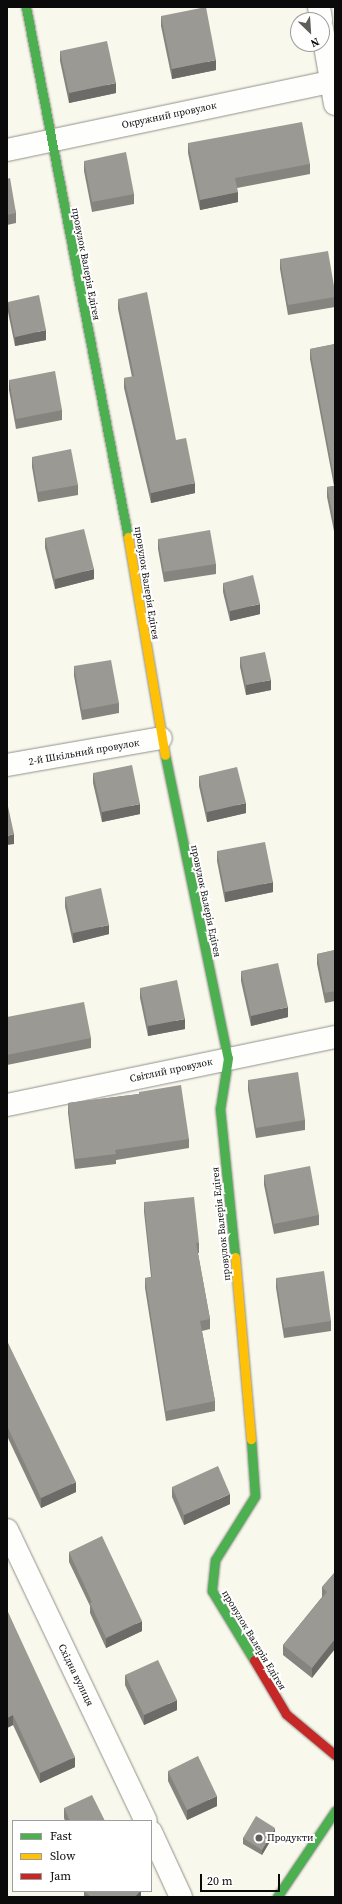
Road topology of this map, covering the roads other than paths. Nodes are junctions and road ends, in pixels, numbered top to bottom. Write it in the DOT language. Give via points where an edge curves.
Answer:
graph roads {
  1 [pos="26,7"];
  2 [pos="326,52"];
  3 [pos="331,82"];
  4 [pos="335,104"];
  5 [pos="50,140"];
  6 [pos="7,150"];
  7 [pos="161,738"];
  8 [pos="7,765"];
  9 [pos="335,1037"];
  10 [pos="228,1058"];
  11 [pos="7,1106"];
  12 [pos="7,1530"];
  13 [pos="335,1755"];
  14 [pos="335,1811"];
  15 [pos="146,1820"];
  16 [pos="152,1834"];
  17 [pos="181,1897"];
  18 [pos="277,1897"];
  1 -- 5 [label="street, провулок Валерія Едігея"];
  2 -- 3 [label="street"];
  3 -- 4 [label="street"];
  3 -- 5 [label="street, Окружний провулок"];
  5 -- 6 [label="street, Окружний провулок"];
  5 -- 7 [label="street, провулок Валерія Едігея" via="128,534"];
  7 -- 8 [label="street, 2-й Шкільний провулок"];
  7 -- 10 [label="street, провулок Валерія Едігея"];
  9 -- 10 [label="street, Світлий провулок"];
  10 -- 11 [label="street, Світлий провулок"];
  10 -- 13 [label="street, провулок Валерія Едігея" via="220,1109 241,1311 255,1496 215,1560 212,1592 286,1714"];
  12 -- 15 [label="street, Східна вулиця"];
  14 -- 18 [label="street"];
  16 -- 17 [label="street"];
}
